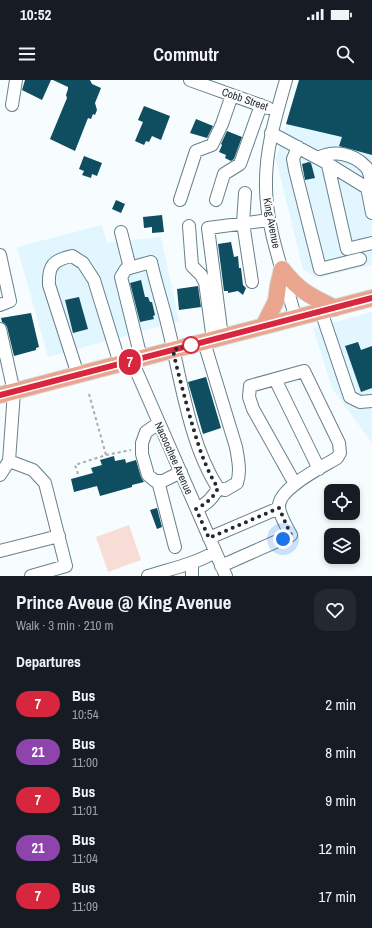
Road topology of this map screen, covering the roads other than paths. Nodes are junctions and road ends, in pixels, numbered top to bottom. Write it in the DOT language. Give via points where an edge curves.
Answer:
graph roads {
  1 [pos="16,80"];
  2 [pos="190,80"];
  3 [pos="286,80"];
  4 [pos="232,95"];
  5 [pos="12,105"];
  6 [pos="261,105"];
  7 [pos="277,111"];
  8 [pos="271,133"];
  9 [pos="298,147"];
  10 [pos="318,158"];
  11 [pos="328,165"];
  12 [pos="370,187"];
  13 [pos="245,193"];
  14 [pos="180,200"];
  15 [pos="216,200"];
  16 [pos="372,214"];
  17 [pos="269,220"];
  18 [pos="243,223"];
  19 [pos="189,226"];
  20 [pos="121,232"];
  21 [pos="372,244"];
  22 [pos="0,255"];
  23 [pos="360,259"];
  24 [pos="130,268"];
  25 [pos="282,269"];
  26 [pos="252,282"];
  27 [pos="372,298"];
  28 [pos="0,305"];
  29 [pos="328,309"];
  30 [pos="295,318"];
  31 [pos="264,325"];
  32 [pos="0,329"];
  33 [pos="213,339"];
  34 [pos="173,350"];
  35 [pos="131,361"];
  36 [pos="78,375"];
  37 [pos="275,379"];
  38 [pos="7,394"];
  39 [pos="372,401"];
  40 [pos="159,422"];
  41 [pos="9,461"];
  42 [pos="319,469"];
  43 [pos="181,472"];
  44 [pos="0,475"];
  45 [pos="158,481"];
  46 [pos="295,484"];
  47 [pos="218,488"];
  48 [pos="279,508"];
  49 [pos="196,509"];
  50 [pos="59,536"];
  51 [pos="209,538"];
  52 [pos="175,547"];
  53 [pos="0,551"];
  54 [pos="215,552"];
  55 [pos="192,563"];
  56 [pos="224,571"];
  57 [pos="36,575"];
  58 [pos="148,576"];
  59 [pos="192,576"];
  1 -- 5 [label="street"];
  2 -- 4 [label="street, Cobb Street"];
  3 -- 7 [label="street, King Avenue"];
  4 -- 6 [label="street, Cobb Street"];
  4 -- 14 [label="street" via="212,145 196,151"];
  6 -- 7 [label="street, Cobb Street"];
  6 -- 15 [label="street" via="240,164 224,174"];
  7 -- 8 [label="street, King Avenue"];
  8 -- 9 [label="street"];
  8 -- 17 [label="street, King Avenue" via="266,188"];
  9 -- 10 [label="street"];
  9 -- 23 [label="street" via="294,158 295,170 320,269"];
  10 -- 11 [label="street"];
  10 -- 12 [label="street" via="326,154 339,153 355,158 367,168"];
  11 -- 12 [label="street"];
  11 -- 21 [label="street" via="348,249"];
  12 -- 16 [label="street"];
  13 -- 18 [label="street"];
  17 -- 18 [label="street"];
  17 -- 25 [label="street, King Avenue"];
  18 -- 26 [label="street"];
  18 -- 33 [label="street" via="208,228"];
  19 -- 33 [label="street" via="192,266 204,282"];
  20 -- 24 [label="street"];
  22 -- 28 [label="street" via="10,301"];
  24 -- 34 [label="street" via="151,262"];
  24 -- 35 [label="street" via="126,269 121,277"];
  25 -- 29 [label="main road" via="301,290"];
  25 -- 30 [label="street, King Avenue"];
  25 -- 31 [label="main road" via="276,301"];
  27 -- 29 [label="main road"];
  29 -- 30 [label="main road"];
  29 -- 39 [label="street" via="350,397 360,402"];
  30 -- 31 [label="main road"];
  31 -- 33 [label="main road"];
  32 -- 38 [label="street"];
  33 -- 34 [label="main road"];
  33 -- 47 [label="street" via="239,461 237,483 225,490"];
  34 -- 35 [label="main road"];
  34 -- 47 [label="street" via="198,444 210,476"];
  35 -- 36 [label="main road"];
  35 -- 36 [label="street" via="84,263 72,256 62,258 54,262 49,273 49,285"];
  35 -- 40 [label="street, Nacoochee Avenue"];
  36 -- 38 [label="main road"];
  37 -- 42 [label="street"];
  37 -- 42 [label="street" via="304,371 339,443 340,453 337,458"];
  37 -- 46 [label="street" via="250,386 249,397 253,409"];
  38 -- 41 [label="street"];
  40 -- 43 [label="street, Nacoochee Avenue"];
  40 -- 45 [label="street" via="146,432 142,443 142,454 148,475"];
  41 -- 44 [label="street"];
  41 -- 50 [label="street" via="33,470 45,483"];
  42 -- 46 [label="street"];
  43 -- 45 [label="street"];
  43 -- 49 [label="street, Nacoochee Avenue"];
  45 -- 52 [label="street"];
  46 -- 48 [label="street" via="279,501"];
  47 -- 49 [label="street" via="206,504"];
  48 -- 51 [label="street"];
  48 -- 56 [label="street" via="291,535"];
  49 -- 51 [label="street, Nacoochee Avenue"];
  50 -- 53 [label="street"];
  50 -- 57 [label="street" via="66,566"];
  51 -- 54 [label="street, Nacoochee Avenue"];
  54 -- 55 [label="street"];
  54 -- 56 [label="street, Nacoochee Avenue"];
  55 -- 58 [label="street"];
  55 -- 59 [label="street"];
}
